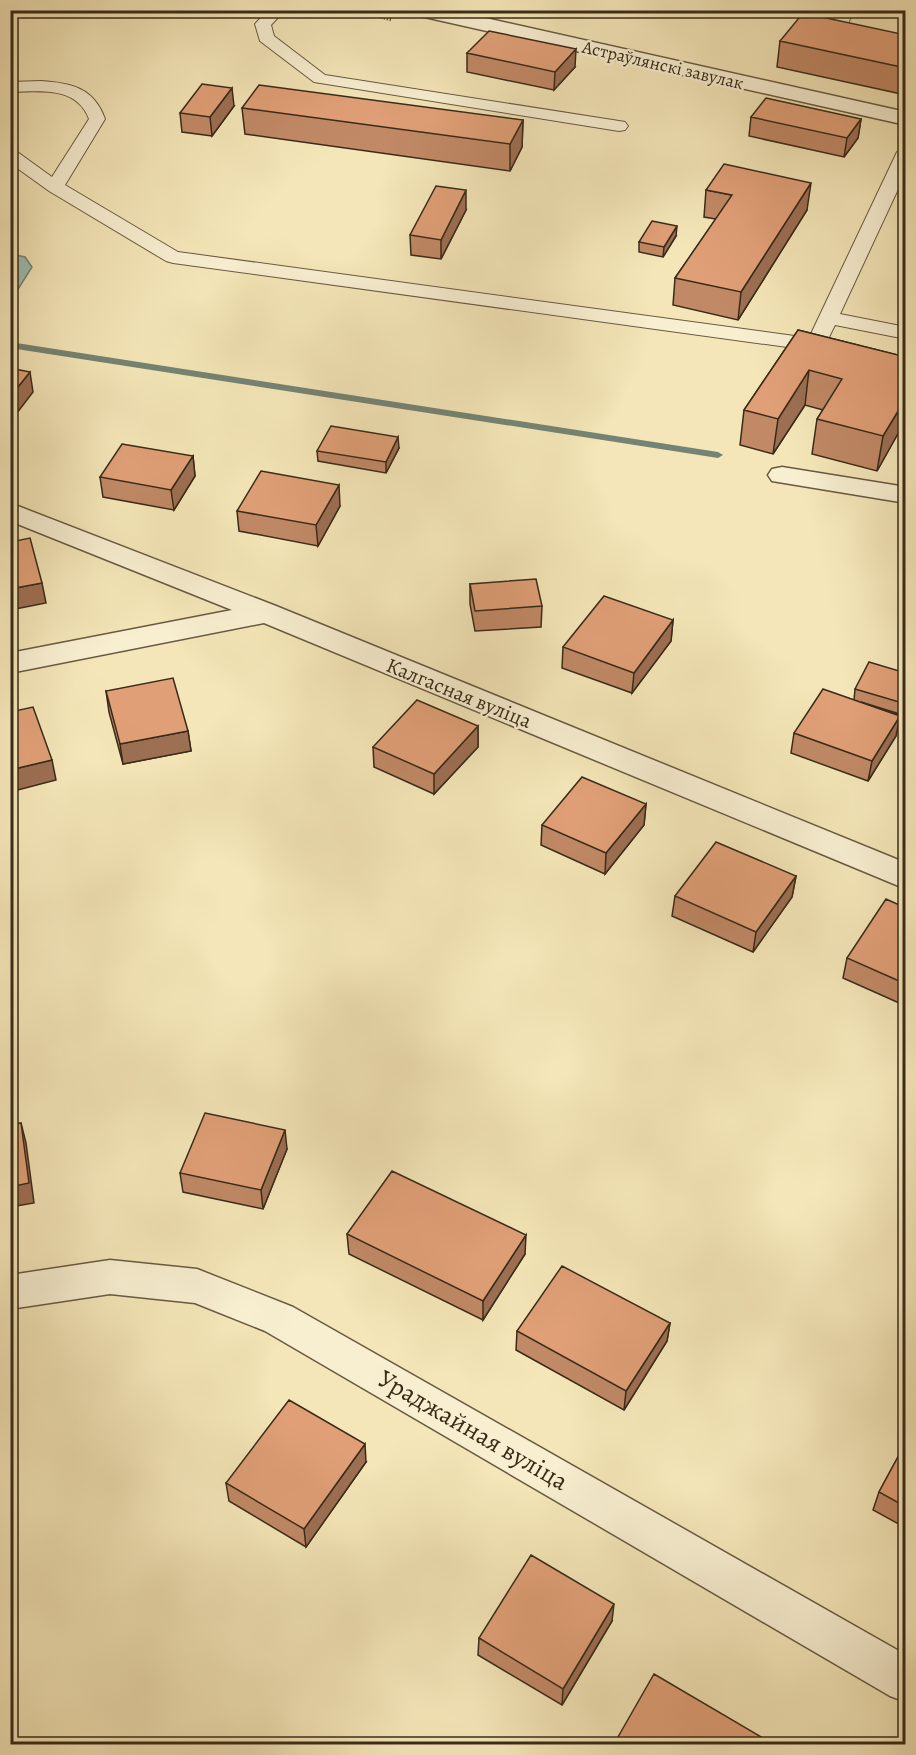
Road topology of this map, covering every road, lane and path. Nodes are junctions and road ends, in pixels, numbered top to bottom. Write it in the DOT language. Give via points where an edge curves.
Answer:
graph roads {
  1 [pos="277,10"];
  2 [pos="420,10"];
  3 [pos="845,10"];
  4 [pos="906,47"];
  5 [pos="10,87"];
  6 [pos="906,119"];
  7 [pos="619,126"];
  8 [pos="906,152"];
  9 [pos="10,155"];
  10 [pos="55,187"];
  11 [pos="884,197"];
  12 [pos="906,202"];
  13 [pos="829,318"];
  14 [pos="906,333"];
  15 [pos="816,345"];
  16 [pos="838,351"];
  17 [pos="782,475"];
  18 [pos="906,495"];
  19 [pos="10,511"];
  20 [pos="266,613"];
  21 [pos="10,663"];
  22 [pos="906,877"];
  23 [pos="10,1292"];
  24 [pos="906,1680"];
  1 -- 7 [label="lane" via="263,24 266,38 320,79"];
  2 -- 6 [label="street, Астраўлянскі завулак"];
  3 -- 4 [label="lane" via="837,33"];
  5 -- 10 [label="lane" via="42,86 76,92 91,103 97,119"];
  8 -- 11 [label="lane"];
  9 -- 10 [label="lane"];
  10 -- 15 [label="lane" via="173,256"];
  11 -- 12 [label="lane"];
  11 -- 13 [label="lane"];
  13 -- 14 [label="lane"];
  13 -- 15 [label="lane"];
  15 -- 16 [label="lane"];
  17 -- 18 [label="street"];
  19 -- 20 [label="street, Калгасная вуліца"];
  20 -- 21 [label="street"];
  20 -- 22 [label="street, Калгасная вуліца"];
  23 -- 24 [label="street, Ураджайная вуліца" via="110,1277 197,1287 279,1319"];
}
